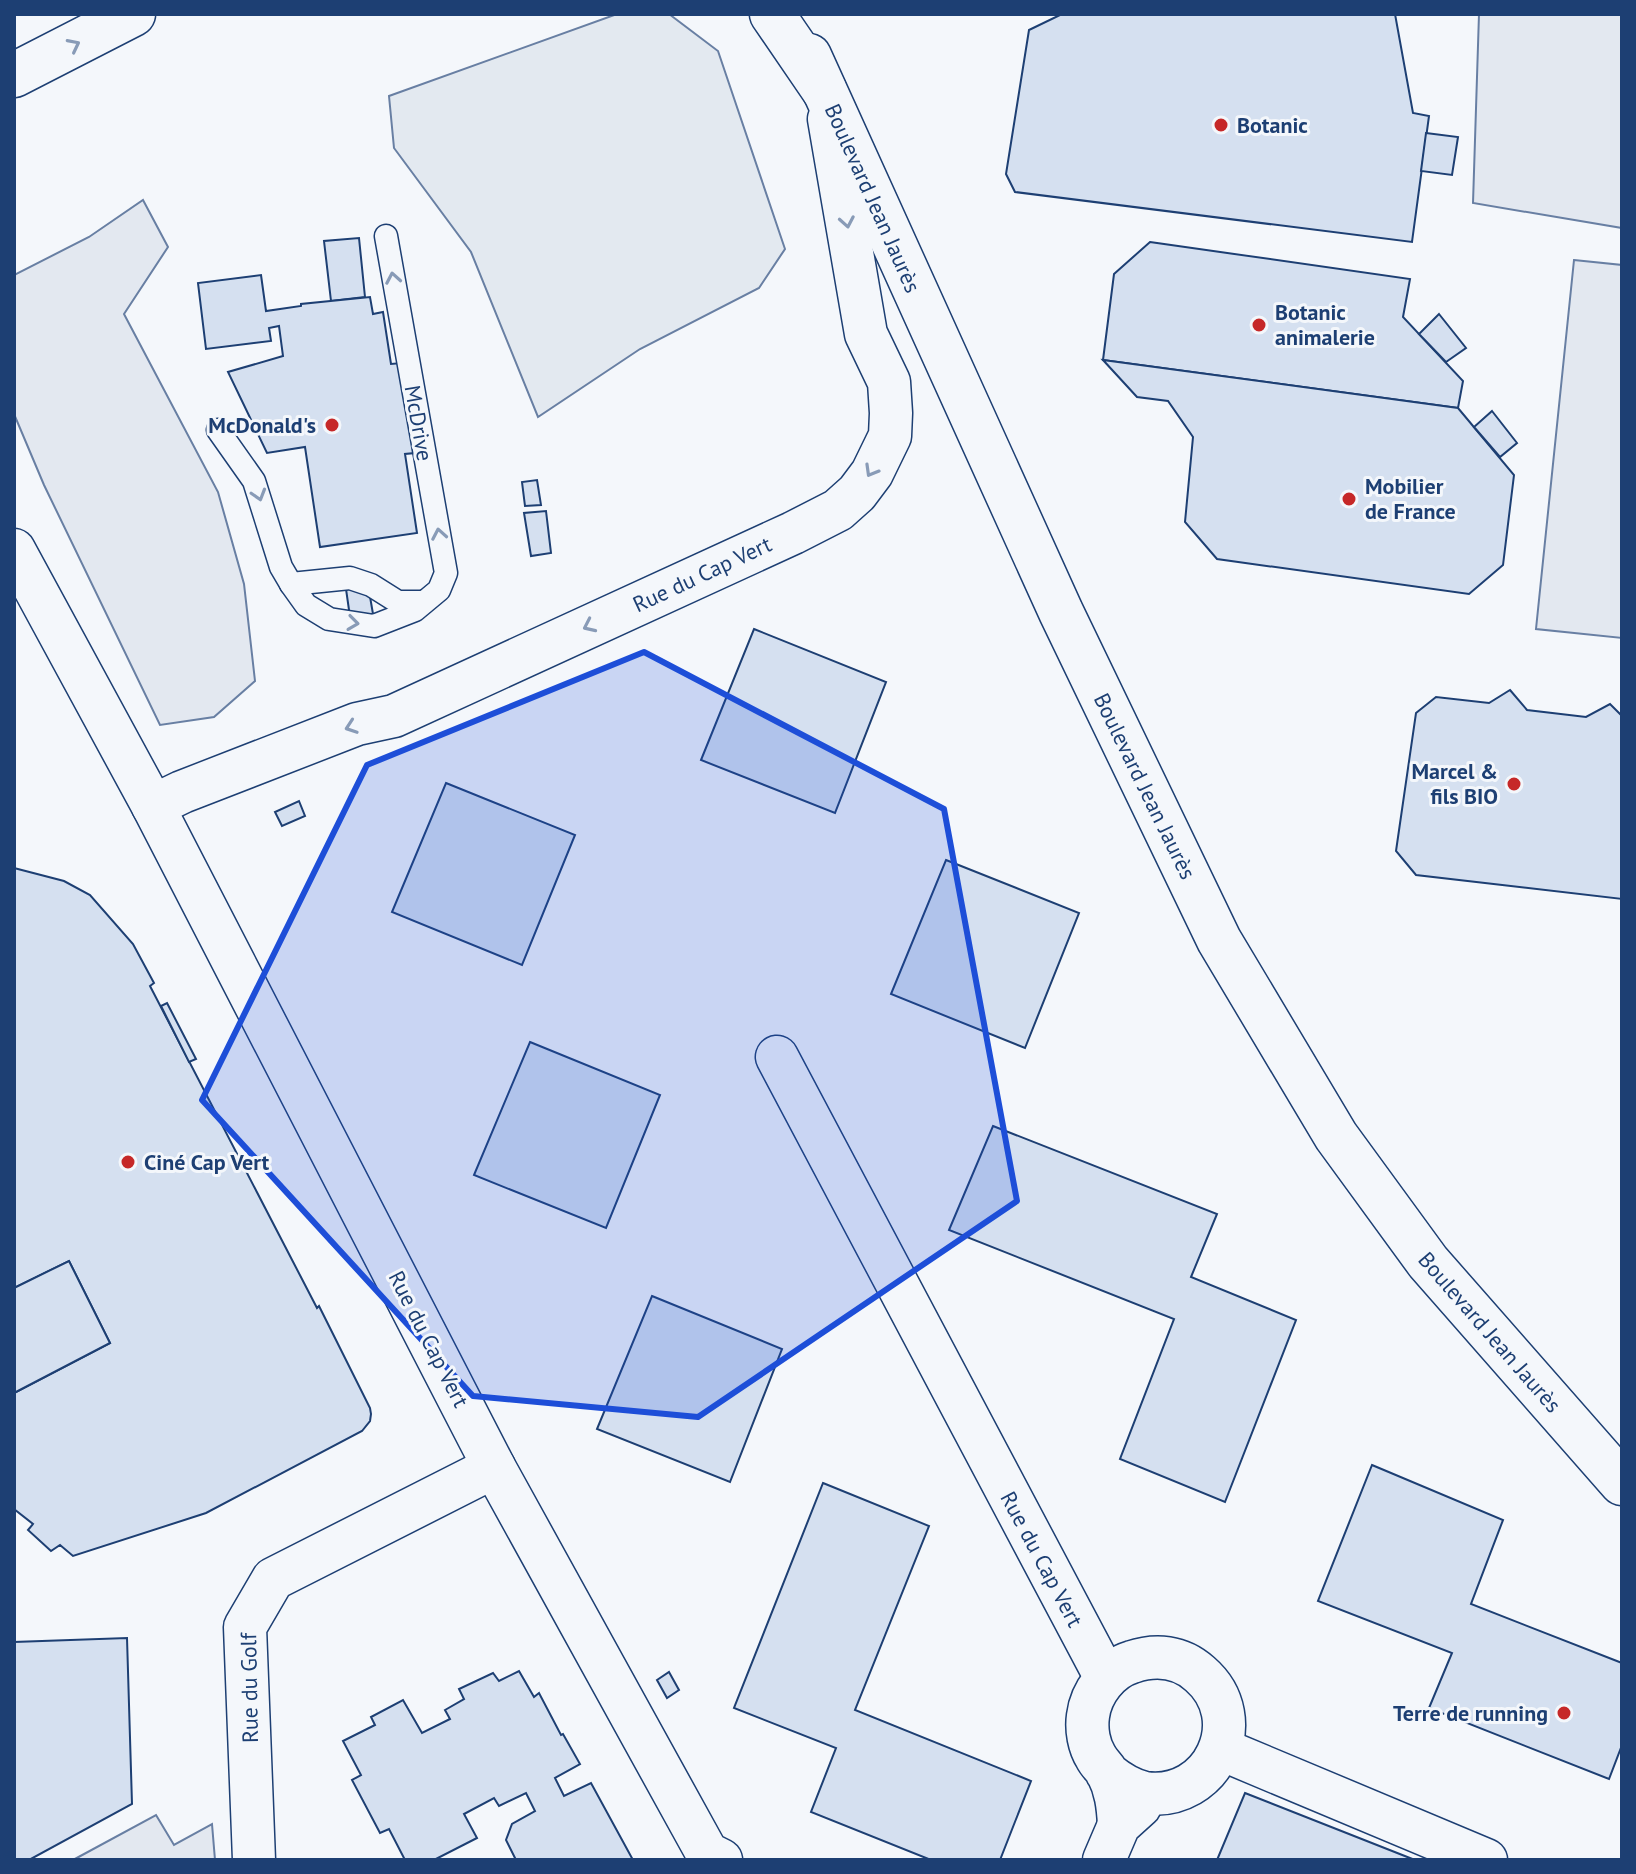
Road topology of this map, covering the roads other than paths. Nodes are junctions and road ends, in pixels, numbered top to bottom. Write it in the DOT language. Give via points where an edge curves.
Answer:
graph roads {
  1 [pos="133,14"];
  2 [pos="772,14"];
  3 [pos="791,14"];
  4 [pos="14,75"];
  5 [pos="824,90"];
  6 [pos="386,236"];
  7 [pos="218,430"];
  8 [pos="14,550"];
  9 [pos="291,584"];
  10 [pos="423,602"];
  11 [pos="153,806"];
  12 [pos="777,1057"];
  13 [pos="494,1467"];
  14 [pos="1622,1483"];
  15 [pos="1106,1678"];
  16 [pos="1221,1749"];
  17 [pos="1107,1773"];
  18 [pos="1164,1793"];
  19 [pos="1111,1843"];
  20 [pos="254,1860"];
  21 [pos="721,1860"];
  22 [pos="1486,1860"];
  4 -- 1 [label="street, one-way"];
  2 -- 5 [label="street"];
  3 -- 5 [label="street, Boulevard Jean Jaurès"];
  5 -- 11 [label="street, Rue du Cap Vert, one-way" via="866,334 889,382 890,436 857,493 838,510 793,533 394,716 357,724"];
  5 -- 14 [label="street, Boulevard Jean Jaurès" via="1061,612 1219,940 1336,1136 1428,1262"];
  10 -- 6 [label="lane, McDrive, one-way" via="439,590 446,573"];
  7 -- 9 [label="lane, one-way" via="254,481"];
  8 -- 11 [label="street, Rue du Cap Vert"];
  9 -- 10 [label="lane" via="350,578 398,602"];
  9 -- 10 [label="lane, one-way" via="306,605 329,619 359,624 374,626"];
  11 -- 13 [label="street, Rue du Cap Vert"];
  12 -- 15 [label="street, Rue du Cap Vert"];
  13 -- 20 [label="street, Rue du Golf" via="273,1579 245,1627"];
  13 -- 21 [label="street, Rue du Cap Vert" via="707,1853"];
  15 -- 16 [label="street" via="1124,1664 1147,1657 1192,1666 1210,1682 1221,1703"];
  15 -- 17 [label="street" via="1088,1715 1088,1737"];
  16 -- 18 [label="street" via="1199,1779"];
  16 -- 22 [label="street"];
  17 -- 18 [label="street" via="1124,1786"];
  17 -- 19 [label="street" via="1118,1799"];
  18 -- 19 [label="street" via="1139,1807"];
}
